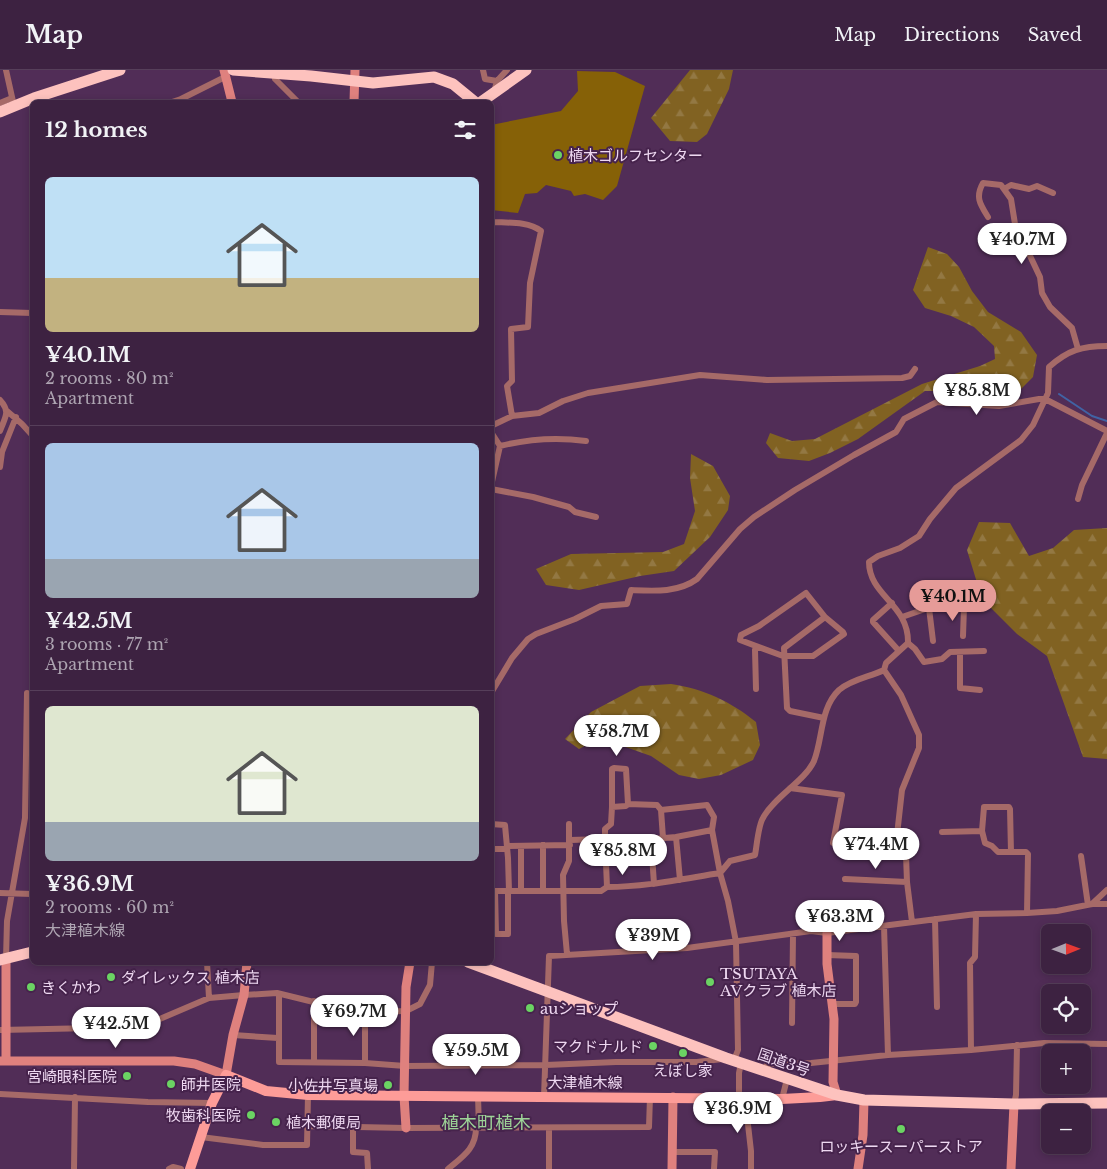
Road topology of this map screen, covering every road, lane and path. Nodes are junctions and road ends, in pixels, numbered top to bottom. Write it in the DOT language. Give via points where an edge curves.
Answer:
graph roads {
  1 [pos="6,70"];
  2 [pos="120,70"];
  3 [pos="356,70"];
  4 [pos="483,70"];
  5 [pos="507,70"];
  6 [pos="526,70"];
  7 [pos="227,72"];
  8 [pos="274,73"];
  9 [pos="497,80"];
  10 [pos="355,82"];
  11 [pos="494,94"];
  12 [pos="182,100"];
  13 [pos="232,100"];
  14 [pos="296,100"];
  15 [pos="354,100"];
  16 [pos="473,100"];
  17 [pos="484,100"];
  18 [pos="13,102"];
  19 [pos="0,103"];
  20 [pos="0,112"];
  21 [pos="1004,189"];
  22 [pos="1053,193"];
  23 [pos="988,217"];
  24 [pos="494,222"];
  25 [pos="0,312"];
  26 [pos="30,313"];
  27 [pos="1107,346"];
  28 [pos="1078,349"];
  29 [pos="915,369"];
  30 [pos="1045,399"];
  31 [pos="0,400"];
  32 [pos="7,411"];
  33 [pos="512,416"];
  34 [pos="16,417"];
  35 [pos="494,425"];
  36 [pos="0,431"];
  37 [pos="1107,432"];
  38 [pos="30,433"];
  39 [pos="494,437"];
  40 [pos="586,441"];
  41 [pos="500,446"];
  42 [pos="0,467"];
  43 [pos="494,473"];
  44 [pos="494,488"];
  45 [pos="1078,499"];
  46 [pos="596,516"];
  47 [pos="892,603"];
  48 [pos="929,608"];
  49 [pos="825,617"];
  50 [pos="902,617"];
  51 [pos="964,636"];
  52 [pos="933,641"];
  53 [pos="908,643"];
  54 [pos="756,647"];
  55 [pos="899,651"];
  56 [pos="984,651"];
  57 [pos="960,652"];
  58 [pos="784,656"];
  59 [pos="884,670"];
  60 [pos="494,688"];
  61 [pos="756,689"];
  62 [pos="980,690"];
  63 [pos="27,693"];
  64 [pos="824,718"];
  65 [pos="790,788"];
  66 [pos="628,804"];
  67 [pos="612,807"];
  68 [pos="661,810"];
  69 [pos="494,824"];
  70 [pos="569,824"];
  71 [pos="712,830"];
  72 [pos="982,831"];
  73 [pos="942,832"];
  74 [pos="676,837"];
  75 [pos="663,838"];
  76 [pos="605,839"];
  77 [pos="629,839"];
  78 [pos="570,842"];
  79 [pos="834,843"];
  80 [pos="543,845"];
  81 [pos="521,846"];
  82 [pos="507,847"];
  83 [pos="494,849"];
  84 [pos="1011,852"];
  85 [pos="1081,856"];
  86 [pos="720,873"];
  87 [pos="845,879"];
  88 [pos="680,880"];
  89 [pos="907,882"];
  90 [pos="654,884"];
  91 [pos="608,887"];
  92 [pos="563,890"];
  93 [pos="1107,890"];
  94 [pos="494,891"];
  95 [pos="508,891"];
  96 [pos="521,891"];
  97 [pos="543,891"];
  98 [pos="0,893"];
  99 [pos="11,894"];
  100 [pos="30,894"];
  101 [pos="1107,904"];
  102 [pos="494,905"];
  103 [pos="1090,905"];
  104 [pos="1028,913"];
  105 [pos="976,914"];
  106 [pos="935,919"];
  107 [pos="912,922"];
  108 [pos="884,926"];
  109 [pos="827,933"];
  110 [pos="793,934"];
  111 [pos="736,942"];
  112 [pos="30,952"];
  113 [pos="567,954"];
  114 [pos="827,955"];
  115 [pos="3,959"];
  116 [pos="207,965"];
  117 [pos="247,965"];
  118 [pos="410,965"];
  119 [pos="432,965"];
  120 [pos="476,965"];
  121 [pos="548,991"];
  122 [pos="244,994"];
  123 [pos="279,994"];
  124 [pos="209,998"];
  125 [pos="314,1001"];
  126 [pos="834,1004"];
  127 [pos="937,1007"];
  128 [pos="406,1011"];
  129 [pos="365,1012"];
  130 [pos="792,1023"];
  131 [pos="3,1030"];
  132 [pos="232,1035"];
  133 [pos="278,1038"];
  134 [pos="1107,1044"];
  135 [pos="1017,1045"];
  136 [pos="971,1050"];
  137 [pos="888,1055"];
  138 [pos="833,1060"];
  139 [pos="3,1061"];
  140 [pos="734,1061"];
  141 [pos="314,1062"];
  142 [pos="365,1063"];
  143 [pos="546,1064"];
  144 [pos="405,1066"];
  145 [pos="763,1072"];
  146 [pos="226,1075"];
  147 [pos="787,1079"];
  148 [pos="0,1094"];
  149 [pos="308,1095"];
  150 [pos="838,1095"];
  151 [pos="404,1096"];
  152 [pos="478,1096"];
  153 [pos="76,1097"];
  154 [pos="544,1097"];
  155 [pos="650,1097"];
  156 [pos="672,1097"];
  157 [pos="742,1098"];
  158 [pos="782,1099"];
  159 [pos="864,1100"];
  160 [pos="212,1103"];
  161 [pos="1107,1103"];
  162 [pos="1014,1104"];
  163 [pos="308,1126"];
  164 [pos="353,1127"];
  165 [pos="406,1128"];
  166 [pos="477,1128"];
  167 [pos="549,1128"];
  168 [pos="201,1137"];
  169 [pos="671,1152"];
  170 [pos="74,1169"];
  171 [pos="170,1169"];
  172 [pos="180,1169"];
  173 [pos="190,1169"];
  174 [pos="368,1169"];
  175 [pos="448,1169"];
  176 [pos="549,1169"];
  177 [pos="672,1169"];
  178 [pos="714,1169"];
  179 [pos="750,1169"];
  180 [pos="858,1169"];
  181 [pos="1011,1169"];
  1 -- 18 [label="street"];
  2 -- 18 [label="highway"];
  3 -- 10 [label="street"];
  4 -- 9 [label="street" via="485,79"];
  5 -- 9 [label="street"];
  6 -- 11 [label="highway"];
  7 -- 8 [label="highway"];
  7 -- 12 [label="street"];
  7 -- 13 [label="street"];
  8 -- 10 [label="highway"];
  8 -- 14 [label="street" via="275,79"];
  9 -- 11 [label="street"];
  10 -- 15 [label="street"];
  10 -- 16 [label="highway" via="373,84 434,77 453,84"];
  11 -- 17 [label="highway"];
  18 -- 19 [label="street"];
  18 -- 20 [label="highway"];
  21 -- 22 [label="street" via="1011,185 1029,189 1036,186"];
  21 -- 23 [label="street" via="983,183 978,191 980,204"];
  21 -- 28 [label="street" via="1012,199 1015,224 1040,277 1042,293 1050,307 1072,328"];
  24 -- 33 [label="street" via="523,224 541,231 530,283 528,326 510,329 512,381 508,386"];
  25 -- 26 [label="street"];
  27 -- 28 [label="street"];
  28 -- 30 [label="street" via="1059,357 1049,366 1050,386"];
  29 -- 33 [label="street" via="907,378 767,380 700,375 588,394 563,401 539,413"];
  30 -- 37 [label="street"];
  30 -- 47 [label="street" via="1033,425 1021,440 956,488 919,536 869,562 871,578"];
  30 -- 60 [label="street" via="999,406 937,402 904,419 896,432 794,490 754,517 697,580 660,591 631,590 627,604 601,606 528,639"];
  31 -- 32 [label="street"];
  32 -- 34 [label="street"];
  32 -- 36 [label="street"];
  33 -- 35 [label="street"];
  34 -- 38 [label="street"];
  34 -- 42 [label="street" via="2,452"];
  37 -- 45 [label="street"];
  39 -- 41 [label="street"];
  40 -- 41 [label="street" via="534,439"];
  41 -- 43 [label="street"];
  44 -- 46 [label="street"];
  47 -- 50 [label="street"];
  47 -- 55 [label="street" via="873,622"];
  48 -- 50 [label="street"];
  48 -- 51 [label="street" via="966,607"];
  48 -- 52 [label="street"];
  49 -- 54 [label="street" via="806,593 740,638 742,642"];
  49 -- 58 [label="street" via="784,648"];
  49 -- 58 [label="street" via="844,634 814,656"];
  50 -- 53 [label="street"];
  53 -- 55 [label="street"];
  53 -- 57 [label="street" via="924,662 942,659 950,652"];
  54 -- 58 [label="street"];
  54 -- 61 [label="street"];
  55 -- 59 [label="street" via="886,663"];
  56 -- 57 [label="street"];
  57 -- 62 [label="street" via="960,688"];
  58 -- 64 [label="street" via="788,708"];
  59 -- 64 [label="street" via="859,678 840,690"];
  59 -- 89 [label="street" via="901,695 919,736 919,748 902,790 899,807 896,844 906,855"];
  63 -- 99 [label="street" via="25,818"];
  64 -- 65 [label="street" via="813,763"];
  65 -- 79 [label="street" via="842,796"];
  65 -- 86 [label="street" via="762,818 755,855 730,861"];
  66 -- 67 [label="street"];
  66 -- 67 [label="street" via="626,769 614,768"];
  66 -- 68 [label="street" via="656,805"];
  67 -- 76 [label="street" via="612,824 605,829"];
  68 -- 71 [label="street" via="707,805 714,817"];
  68 -- 75 [label="street"];
  69 -- 82 [label="street" via="505,826"];
  70 -- 78 [label="street"];
  71 -- 74 [label="street"];
  71 -- 86 [label="street"];
  72 -- 73 [label="street"];
  72 -- 84 [label="street" via="983,841 996,851"];
  72 -- 84 [label="street" via="984,806 1009,807"];
  74 -- 75 [label="street"];
  74 -- 88 [label="street"];
  75 -- 90 [label="street" via="651,840"];
  76 -- 77 [label="street"];
  76 -- 78 [label="street"];
  76 -- 91 [label="street"];
  78 -- 80 [label="street"];
  78 -- 92 [label="street"];
  80 -- 81 [label="street"];
  80 -- 97 [label="street"];
  81 -- 82 [label="street"];
  81 -- 96 [label="street"];
  82 -- 83 [label="street"];
  82 -- 95 [label="street"];
  84 -- 104 [label="street" via="1028,854"];
  85 -- 103 [label="street"];
  86 -- 88 [label="street"];
  86 -- 111 [label="street"];
  87 -- 89 [label="street"];
  88 -- 90 [label="street"];
  89 -- 107 [label="street"];
  90 -- 91 [label="street"];
  91 -- 92 [label="street" via="600,891"];
  92 -- 97 [label="street"];
  92 -- 113 [label="street"];
  93 -- 103 [label="street"];
  94 -- 95 [label="street"];
  95 -- 96 [label="street"];
  95 -- 102 [label="street" via="508,934 496,934"];
  96 -- 97 [label="street"];
  98 -- 99 [label="street"];
  99 -- 100 [label="street"];
  99 -- 115 [label="street"];
  101 -- 103 [label="street"];
  103 -- 104 [label="street"];
  104 -- 105 [label="street"];
  105 -- 106 [label="street"];
  105 -- 136 [label="street" via="975,957 970,963"];
  106 -- 107 [label="street"];
  106 -- 127 [label="street"];
  107 -- 108 [label="street"];
  108 -- 109 [label="street"];
  108 -- 137 [label="street"];
  109 -- 110 [label="street"];
  109 -- 114 [label="street"];
  110 -- 111 [label="street"];
  110 -- 130 [label="street"];
  111 -- 113 [label="street" via="642,952"];
  111 -- 140 [label="street" via="738,1050"];
  112 -- 115 [label="highway"];
  113 -- 121 [label="street" via="549,956"];
  114 -- 126 [label="street"];
  114 -- 126 [label="street" via="856,956 856,1002"];
  115 -- 131 [label="street"];
  116 -- 124 [label="street"];
  117 -- 122 [label="street"];
  118 -- 128 [label="street"];
  119 -- 128 [label="street" via="430,985 420,1004"];
  120 -- 121 [label="highway, 国道3号"];
  121 -- 140 [label="highway, 国道3号"];
  121 -- 143 [label="street"];
  122 -- 123 [label="street"];
  122 -- 124 [label="street"];
  122 -- 132 [label="street"];
  123 -- 125 [label="street"];
  123 -- 133 [label="street"];
  124 -- 131 [label="street" via="141,1027"];
  125 -- 129 [label="street"];
  125 -- 141 [label="street"];
  126 -- 138 [label="street"];
  128 -- 129 [label="street"];
  128 -- 144 [label="street"];
  129 -- 142 [label="street"];
  131 -- 139 [label="street"];
  132 -- 133 [label="street"];
  132 -- 146 [label="street"];
  133 -- 141 [label="street" via="278,1061"];
  134 -- 135 [label="street"];
  135 -- 136 [label="street"];
  135 -- 162 [label="street"];
  136 -- 137 [label="street"];
  137 -- 138 [label="street"];
  138 -- 145 [label="street" via="767,1064"];
  138 -- 150 [label="street"];
  139 -- 146 [label="street" via="174,1060"];
  140 -- 143 [label="street"];
  140 -- 145 [label="highway, 国道3号"];
  140 -- 157 [label="street"];
  141 -- 142 [label="street"];
  142 -- 144 [label="street"];
  143 -- 144 [label="street"];
  143 -- 154 [label="street"];
  144 -- 151 [label="street"];
  145 -- 147 [label="highway, 国道3号"];
  146 -- 149 [label="main road, 大津植木線" via="266,1091"];
  146 -- 160 [label="main road"];
  147 -- 150 [label="highway, 国道3号"];
  147 -- 158 [label="street"];
  148 -- 153 [label="street"];
  149 -- 151 [label="main road, 大津植木線"];
  149 -- 163 [label="street"];
  150 -- 158 [label="main road, 大津植木線"];
  150 -- 159 [label="highway, 国道3号"];
  151 -- 152 [label="main road, 大津植木線"];
  151 -- 165 [label="street"];
  152 -- 154 [label="main road, 大津植木線"];
  152 -- 166 [label="street"];
  153 -- 160 [label="street"];
  153 -- 170 [label="street"];
  154 -- 155 [label="main road, 大津植木線"];
  155 -- 156 [label="main road, 大津植木線"];
  155 -- 167 [label="street" via="649,1127"];
  156 -- 157 [label="main road, 大津植木線"];
  156 -- 169 [label="street"];
  157 -- 158 [label="main road, 大津植木線"];
  157 -- 179 [label="street" via="751,1151"];
  159 -- 162 [label="highway, 国道3号"];
  159 -- 180 [label="street"];
  160 -- 168 [label="main road"];
  161 -- 162 [label="highway, 国道3号"];
  162 -- 181 [label="street"];
  163 -- 164 [label="street"];
  163 -- 168 [label="street" via="307,1145 264,1145"];
  164 -- 165 [label="street"];
  164 -- 174 [label="street" via="353,1152 368,1153"];
  165 -- 166 [label="street"];
  166 -- 167 [label="street"];
  166 -- 175 [label="street" via="472,1148"];
  167 -- 176 [label="street"];
  168 -- 173 [label="main road"];
  169 -- 177 [label="street"];
  169 -- 178 [label="street" via="715,1152"];
  171 -- 172 [label="street"];
}
